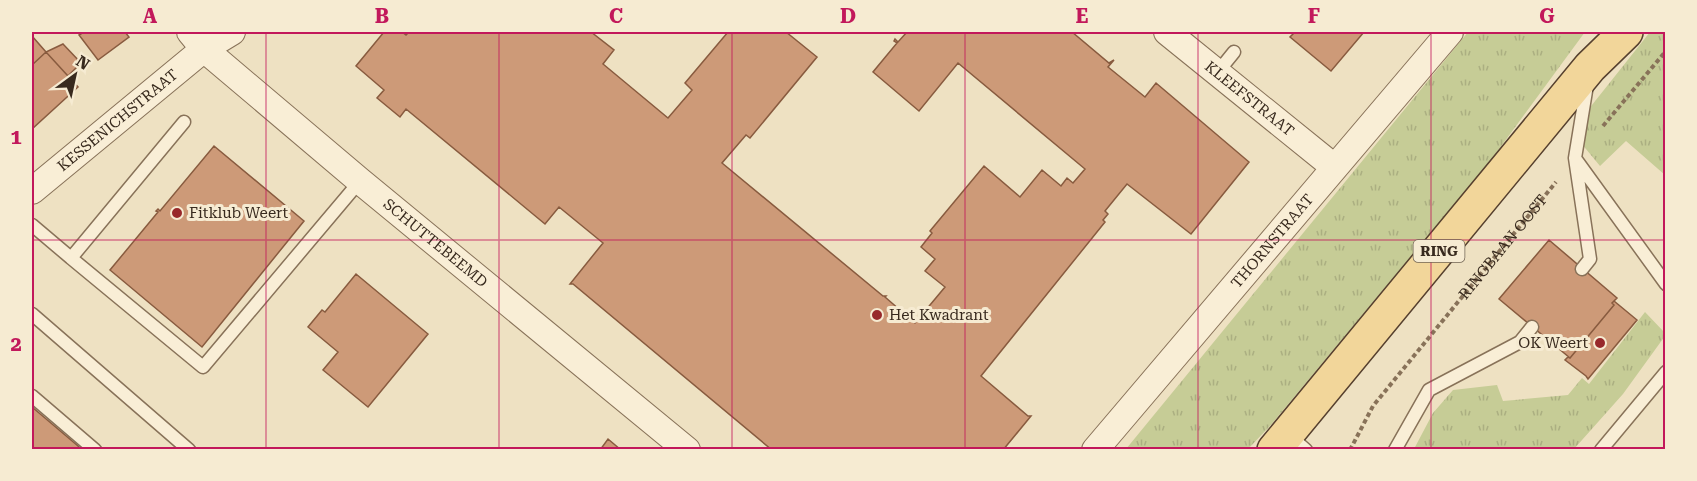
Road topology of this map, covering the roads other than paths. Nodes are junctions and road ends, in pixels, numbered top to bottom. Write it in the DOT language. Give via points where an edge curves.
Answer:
graph roads {
  1 [pos="232,32"];
  2 [pos="1167,32"];
  3 [pos="1450,32"];
  4 [pos="1608,32"];
  5 [pos="1626,32"];
  6 [pos="197,40"];
  7 [pos="1234,52"];
  8 [pos="1590,67"];
  9 [pos="1216,73"];
  10 [pos="184,122"];
  11 [pos="1575,158"];
  12 [pos="1334,167"];
  13 [pos="360,181"];
  14 [pos="32,191"];
  15 [pos="32,225"];
  16 [pos="71,258"];
  17 [pos="1582,269"];
  18 [pos="1665,284"];
  19 [pos="32,314"];
  20 [pos="1532,327"];
  21 [pos="1665,372"];
  22 [pos="32,396"];
  23 [pos="1289,444"];
  24 [pos="95,450"];
  25 [pos="189,450"];
  26 [pos="687,450"];
  27 [pos="1095,450"];
  28 [pos="1395,450"];
  29 [pos="1601,450"];
  1 -- 6 [label="street, KESSENICHSTRAAT"];
  2 -- 9 [label="street, KLEEFSTRAAT"];
  3 -- 12 [label="street, THORNSTRAAT"];
  4 -- 8 [label="main road, RING"];
  5 -- 8 [label="main road, RING"];
  6 -- 13 [label="street, SCHUTTEBEEMD"];
  6 -- 14 [label="street, KESSENICHSTRAAT"];
  7 -- 9 [label="lane"];
  8 -- 11 [label="lane"];
  8 -- 23 [label="main road, RING"];
  9 -- 12 [label="street, KLEEFSTRAAT"];
  10 -- 16 [label="lane"];
  11 -- 17 [label="lane" via="1590,259"];
  11 -- 18 [label="lane"];
  12 -- 27 [label="street, THORNSTRAAT"];
  13 -- 16 [label="lane" via="203,367"];
  13 -- 26 [label="street, SCHUTTEBEEMD"];
  15 -- 16 [label="lane"];
  19 -- 25 [label="lane"];
  20 -- 28 [label="lane" via="1520,342 1429,390"];
  21 -- 29 [label="lane"];
  22 -- 24 [label="lane"];
}
